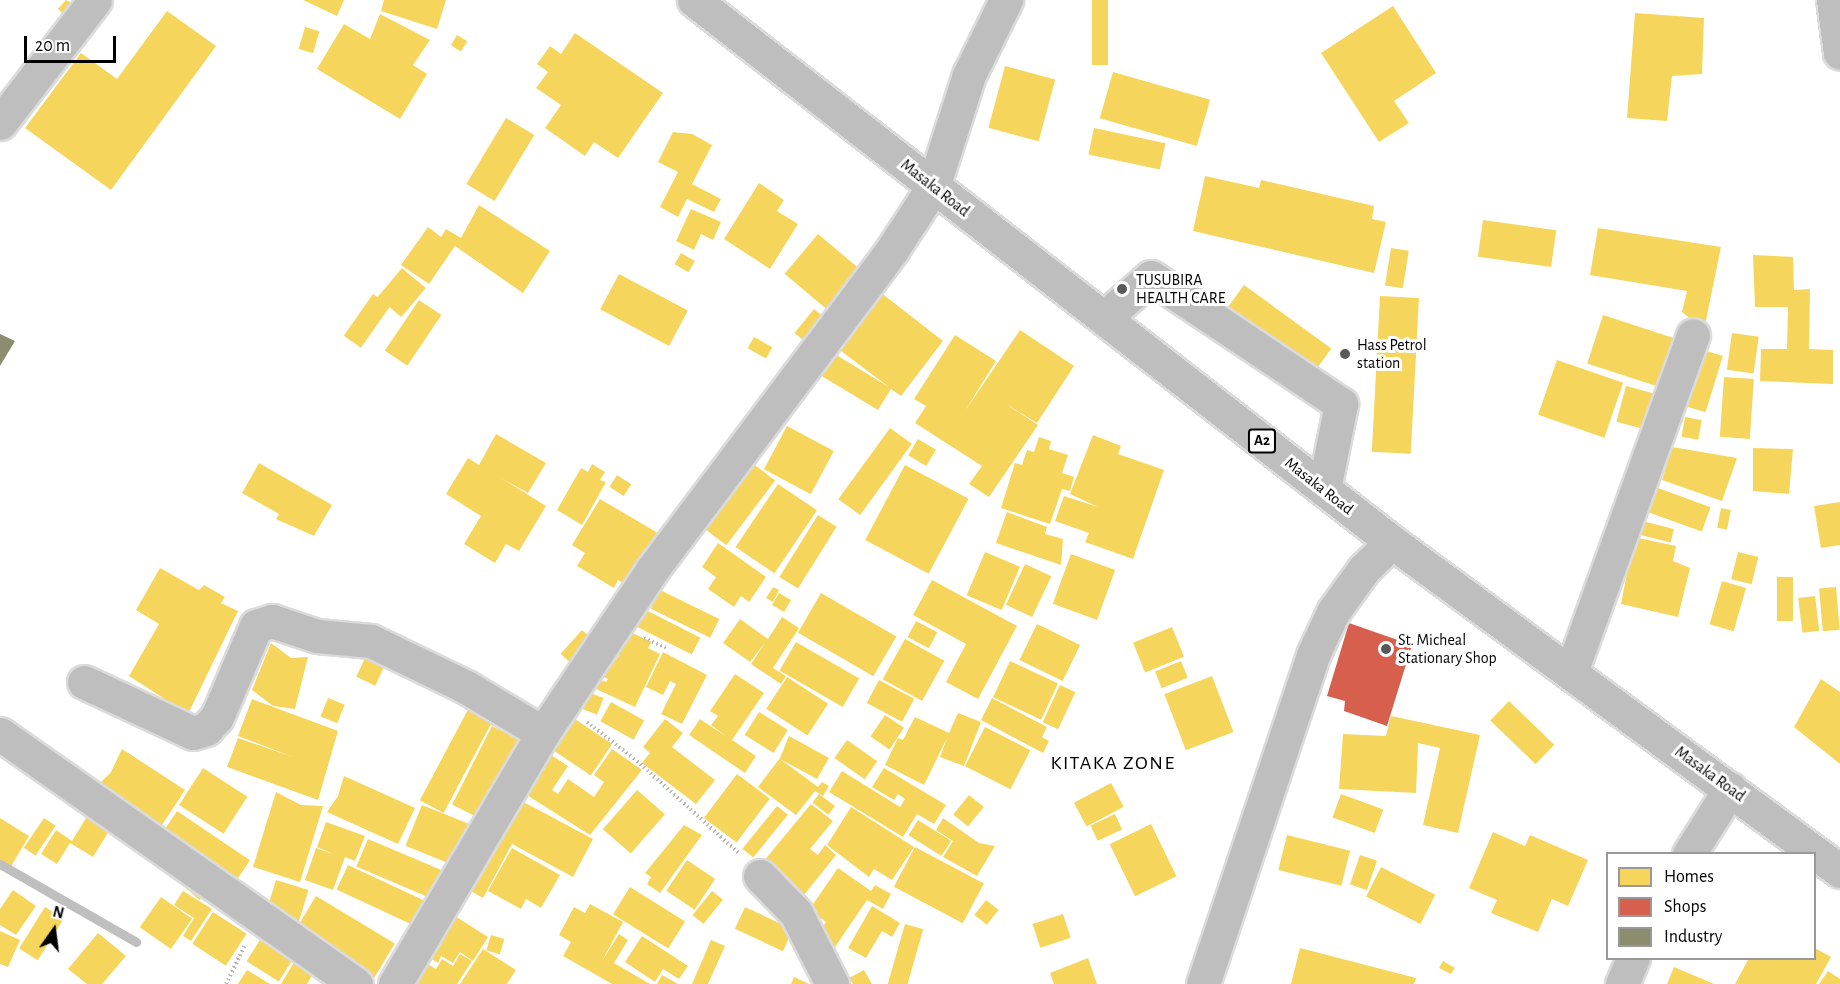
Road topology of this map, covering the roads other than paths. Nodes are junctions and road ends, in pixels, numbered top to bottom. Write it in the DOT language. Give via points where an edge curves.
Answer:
graph roads {
  1 [pos="95,0"];
  2 [pos="693,0"];
  3 [pos="1006,0"];
  4 [pos="1833,0"];
  5 [pos="1840,53"];
  6 [pos="0,123"];
  7 [pos="933,187"];
  8 [pos="1104,318"];
  9 [pos="1693,335"];
  10 [pos="1324,489"];
  11 [pos="1392,542"];
  12 [pos="1571,672"];
  13 [pos="84,682"];
  14 [pos="543,733"];
  15 [pos="0,734"];
  16 [pos="1730,789"];
  17 [pos="1690,852"];
  18 [pos="1815,852"];
  19 [pos="1816,853"];
  20 [pos="1840,871"];
  21 [pos="760,876"];
  22 [pos="1632,960"];
  23 [pos="356,984"];
  24 [pos="395,984"];
  25 [pos="832,984"];
  26 [pos="1203,984"];
  27 [pos="1622,984"];
  1 -- 6 [label="street"];
  2 -- 7 [label="street, Masaka Road / A2"];
  3 -- 7 [label="street" via="969,75"];
  4 -- 5 [label="street"];
  7 -- 8 [label="street, Masaka Road / A2"];
  7 -- 14 [label="street" via="892,250 652,570"];
  8 -- 10 [label="street, Masaka Road / A2"];
  8 -- 10 [label="street" via="1151,277 1341,404"];
  9 -- 12 [label="street"];
  10 -- 11 [label="street, Masaka Road / A2"];
  11 -- 12 [label="street, Masaka Road / A2"];
  11 -- 26 [label="street" via="1364,569 1333,612 1313,654"];
  12 -- 16 [label="street, Masaka Road / A2"];
  13 -- 14 [label="street" via="193,733 206,729 217,717 256,626 272,621 317,636 371,641 466,687"];
  14 -- 24 [label="street"];
  15 -- 23 [label="street"];
  16 -- 17 [label="street"];
  16 -- 18 [label="street, Masaka Road / A2"];
  19 -- 20 [label="street, Masaka Road / A2"];
  21 -- 25 [label="street" via="796,913"];
  22 -- 27 [label="street"];
}
